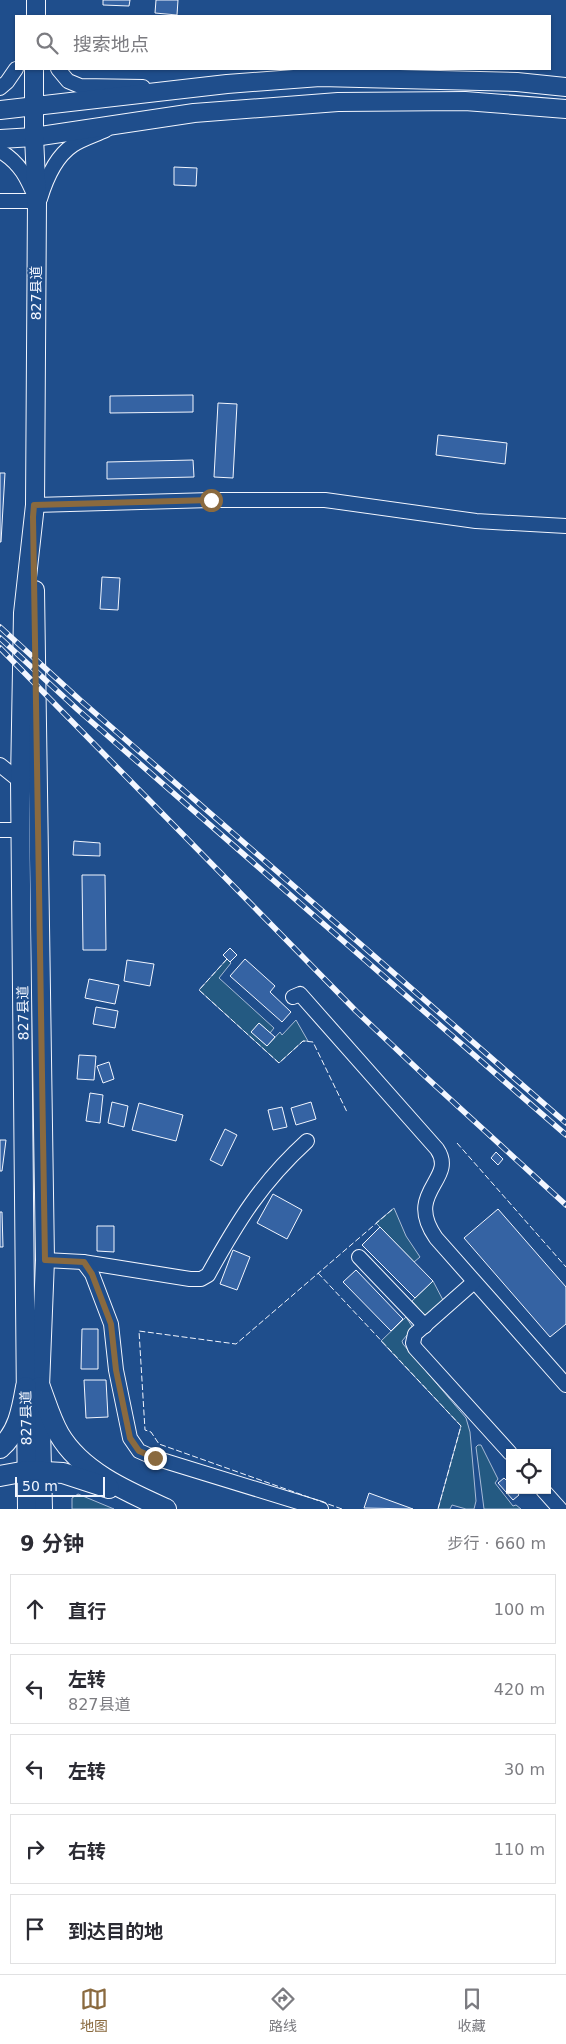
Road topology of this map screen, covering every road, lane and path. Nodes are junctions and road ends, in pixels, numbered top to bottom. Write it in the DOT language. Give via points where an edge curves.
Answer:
graph roads {
  1 [pos="15,70"];
  2 [pos="34,70"];
  3 [pos="59,70"];
  4 [pos="566,87"];
  5 [pos="0,88"];
  6 [pos="176,90"];
  7 [pos="33,107"];
  8 [pos="566,109"];
  9 [pos="0,110"];
  10 [pos="122,124"];
  11 [pos="34,137"];
  12 [pos="0,139"];
  13 [pos="0,151"];
  14 [pos="0,201"];
  15 [pos="36,205"];
  16 [pos="34,511"];
  17 [pos="566,526"];
  18 [pos="0,765"];
  19 [pos="20,781"];
  20 [pos="0,830"];
  21 [pos="21,830"];
  22 [pos="293,997"];
  23 [pos="307,1141"];
  24 [pos="359,1257"];
  25 [pos="45,1260"];
  26 [pos="84,1262"];
  27 [pos="474,1282"];
  28 [pos="425,1326"];
  29 [pos="566,1385"];
  30 [pos="33,1387"];
  31 [pos="0,1448"];
  32 [pos="506,1450"];
  33 [pos="35,1472"];
  34 [pos="0,1476"];
  35 [pos="547,1494"];
  36 [pos="147,1500"];
  37 [pos="27,1509"];
  38 [pos="42,1509"];
  39 [pos="166,1509"];
  40 [pos="321,1509"];
  41 [pos="560,1509"];
  1 -- 5 [label="street"];
  2 -- 7 [label="main road, 827县道"];
  3 -- 6 [label="street" via="68,82 80,86"];
  4 -- 6 [label="main road" via="517,82 320,77"];
  6 -- 7 [label="main road"];
  7 -- 9 [label="main road"];
  7 -- 11 [label="main road, 827县道"];
  8 -- 10 [label="main road" via="465,100 338,102 194,113"];
  10 -- 11 [label="main road"];
  10 -- 15 [label="street" via="73,145 59,158"];
  11 -- 12 [label="main road"];
  11 -- 15 [label="main road, 827县道"];
  13 -- 15 [label="street" via="25,174"];
  14 -- 15 [label="street"];
  15 -- 16 [label="main road, 827县道"];
  16 -- 17 [label="street" via="211,500 325,500 476,521"];
  16 -- 19 [label="main road, 827县道" via="23,613"];
  16 -- 25 [label="main road, 827县道"];
  18 -- 19 [label="street"];
  19 -- 21 [label="main road, 827县道"];
  20 -- 21 [label="street"];
  21 -- 30 [label="main road, 827县道"];
  22 -- 27 [label="street" via="300,994 441,1155 443,1168 430,1189 424,1214 436,1238"];
  23 -- 26 [label="street" via="262,1187 208,1275 201,1279"];
  24 -- 28 [label="street"];
  25 -- 26 [label="street"];
  25 -- 30 [label="main road, 827县道"];
  26 -- 40 [label="street" via="92,1274 111,1324 127,1428 135,1448 155,1458"];
  27 -- 28 [label="street"];
  27 -- 29 [label="street"];
  28 -- 32 [label="street" via="413,1338 415,1348"];
  30 -- 31 [label="highway" via="19,1422"];
  30 -- 33 [label="main road, 827县道"];
  30 -- 36 [label="highway" via="70,1449 103,1478"];
  33 -- 34 [label="highway"];
  33 -- 36 [label="highway" via="63,1473"];
  33 -- 37 [label="main road, 827县道"];
  33 -- 38 [label="main road, 827县道"];
  35 -- 41 [label="street"];
  36 -- 39 [label="highway"];
}
